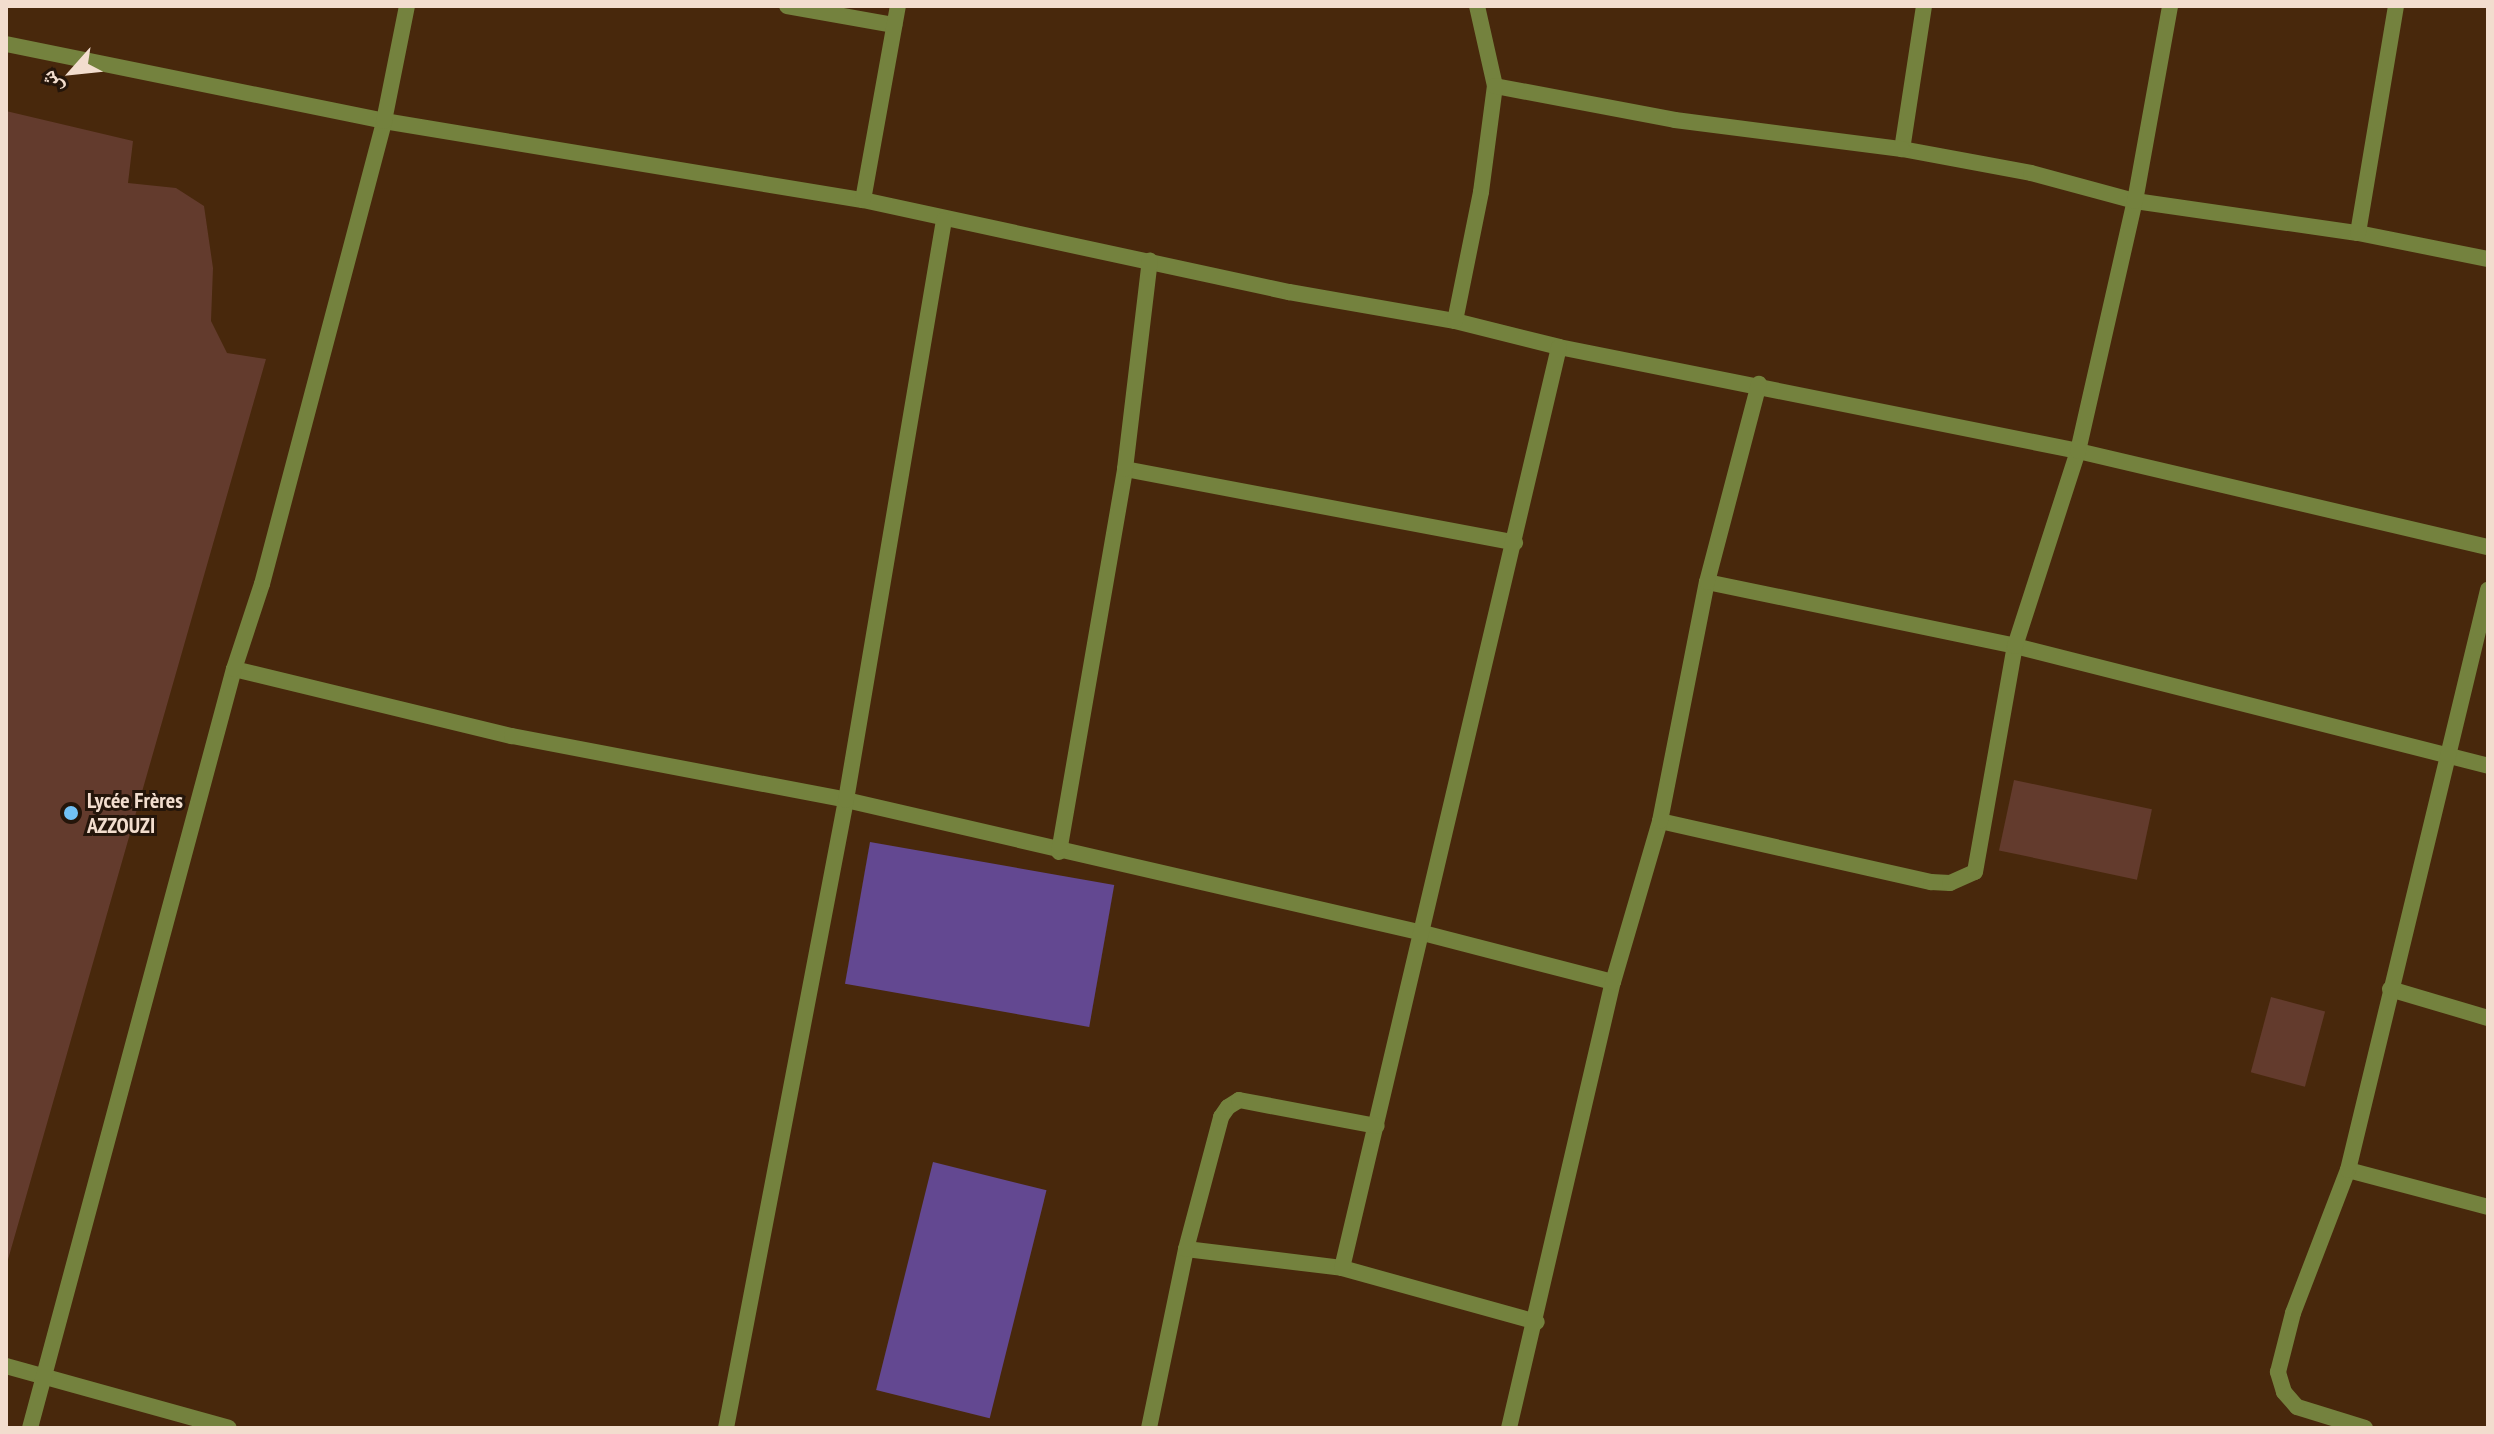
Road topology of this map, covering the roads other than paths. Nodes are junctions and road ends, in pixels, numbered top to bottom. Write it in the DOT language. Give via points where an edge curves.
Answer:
graph roads {
  1 [pos="407,6"];
  2 [pos="787,6"];
  3 [pos="898,6"];
  4 [pos="1477,6"];
  5 [pos="1924,6"];
  6 [pos="2170,6"];
  7 [pos="2396,6"];
  8 [pos="894,25"];
  9 [pos="6,44"];
  10 [pos="1495,86"];
  11 [pos="384,121"];
  12 [pos="1902,149"];
  13 [pos="863,200"];
  14 [pos="2135,201"];
  15 [pos="944,220"];
  16 [pos="2358,233"];
  17 [pos="2488,259"];
  18 [pos="1150,260"];
  19 [pos="1455,321"];
  20 [pos="1559,347"];
  21 [pos="1759,384"];
  22 [pos="2078,451"];
  23 [pos="1125,469"];
  24 [pos="1515,543"];
  25 [pos="2488,547"];
  26 [pos="1707,582"];
  27 [pos="2488,590"];
  28 [pos="2015,646"];
  29 [pos="234,669"];
  30 [pos="2445,755"];
  31 [pos="2488,766"];
  32 [pos="846,800"];
  33 [pos="1660,821"];
  34 [pos="1059,852"];
  35 [pos="1423,933"];
  36 [pos="1613,982"];
  37 [pos="2390,989"];
  38 [pos="2488,1018"];
  39 [pos="1377,1126"];
  40 [pos="2348,1170"];
  41 [pos="2488,1207"];
  42 [pos="1186,1249"];
  43 [pos="1342,1268"];
  44 [pos="1537,1322"];
  45 [pos="6,1366"];
  46 [pos="45,1376"];
  47 [pos="30,1428"];
  48 [pos="229,1428"];
  49 [pos="726,1428"];
  50 [pos="1149,1428"];
  51 [pos="1509,1428"];
  52 [pos="2365,1428"];
  1 -- 11 [label="street"];
  2 -- 8 [label="street"];
  3 -- 8 [label="street"];
  4 -- 10 [label="street"];
  5 -- 12 [label="street"];
  6 -- 14 [label="street"];
  7 -- 16 [label="street"];
  8 -- 13 [label="street"];
  9 -- 11 [label="street"];
  10 -- 12 [label="street" via="1675,120"];
  10 -- 19 [label="street"];
  11 -- 13 [label="street"];
  11 -- 29 [label="street" via="262,584"];
  12 -- 14 [label="street" via="2031,173"];
  13 -- 15 [label="street"];
  14 -- 16 [label="street"];
  14 -- 22 [label="street"];
  15 -- 18 [label="street"];
  15 -- 32 [label="street"];
  16 -- 17 [label="street"];
  18 -- 19 [label="street" via="1289,292"];
  18 -- 23 [label="street"];
  19 -- 20 [label="street"];
  20 -- 21 [label="street"];
  20 -- 24 [label="street"];
  21 -- 22 [label="street"];
  21 -- 26 [label="street"];
  22 -- 25 [label="street"];
  22 -- 28 [label="street"];
  23 -- 24 [label="street"];
  23 -- 34 [label="street"];
  24 -- 35 [label="street"];
  26 -- 28 [label="street"];
  26 -- 33 [label="street"];
  27 -- 30 [label="street"];
  28 -- 30 [label="street"];
  28 -- 33 [label="street" via="1982,844 1975,872 1965,879 1931,882"];
  29 -- 32 [label="street" via="512,736"];
  29 -- 46 [label="street"];
  30 -- 31 [label="street"];
  30 -- 37 [label="street"];
  32 -- 34 [label="street"];
  32 -- 49 [label="street"];
  33 -- 36 [label="street"];
  34 -- 35 [label="street"];
  35 -- 36 [label="street"];
  35 -- 39 [label="street"];
  36 -- 44 [label="street"];
  37 -- 38 [label="street"];
  37 -- 40 [label="street"];
  39 -- 42 [label="street" via="1239,1100 1228,1107"];
  39 -- 43 [label="street"];
  40 -- 41 [label="street"];
  40 -- 52 [label="street" via="2293,1313 2278,1372 2284,1392 2297,1407"];
  42 -- 43 [label="street"];
  42 -- 50 [label="street"];
  43 -- 44 [label="street"];
  44 -- 51 [label="street"];
  45 -- 46 [label="street"];
  46 -- 47 [label="street"];
  46 -- 48 [label="street"];
}
